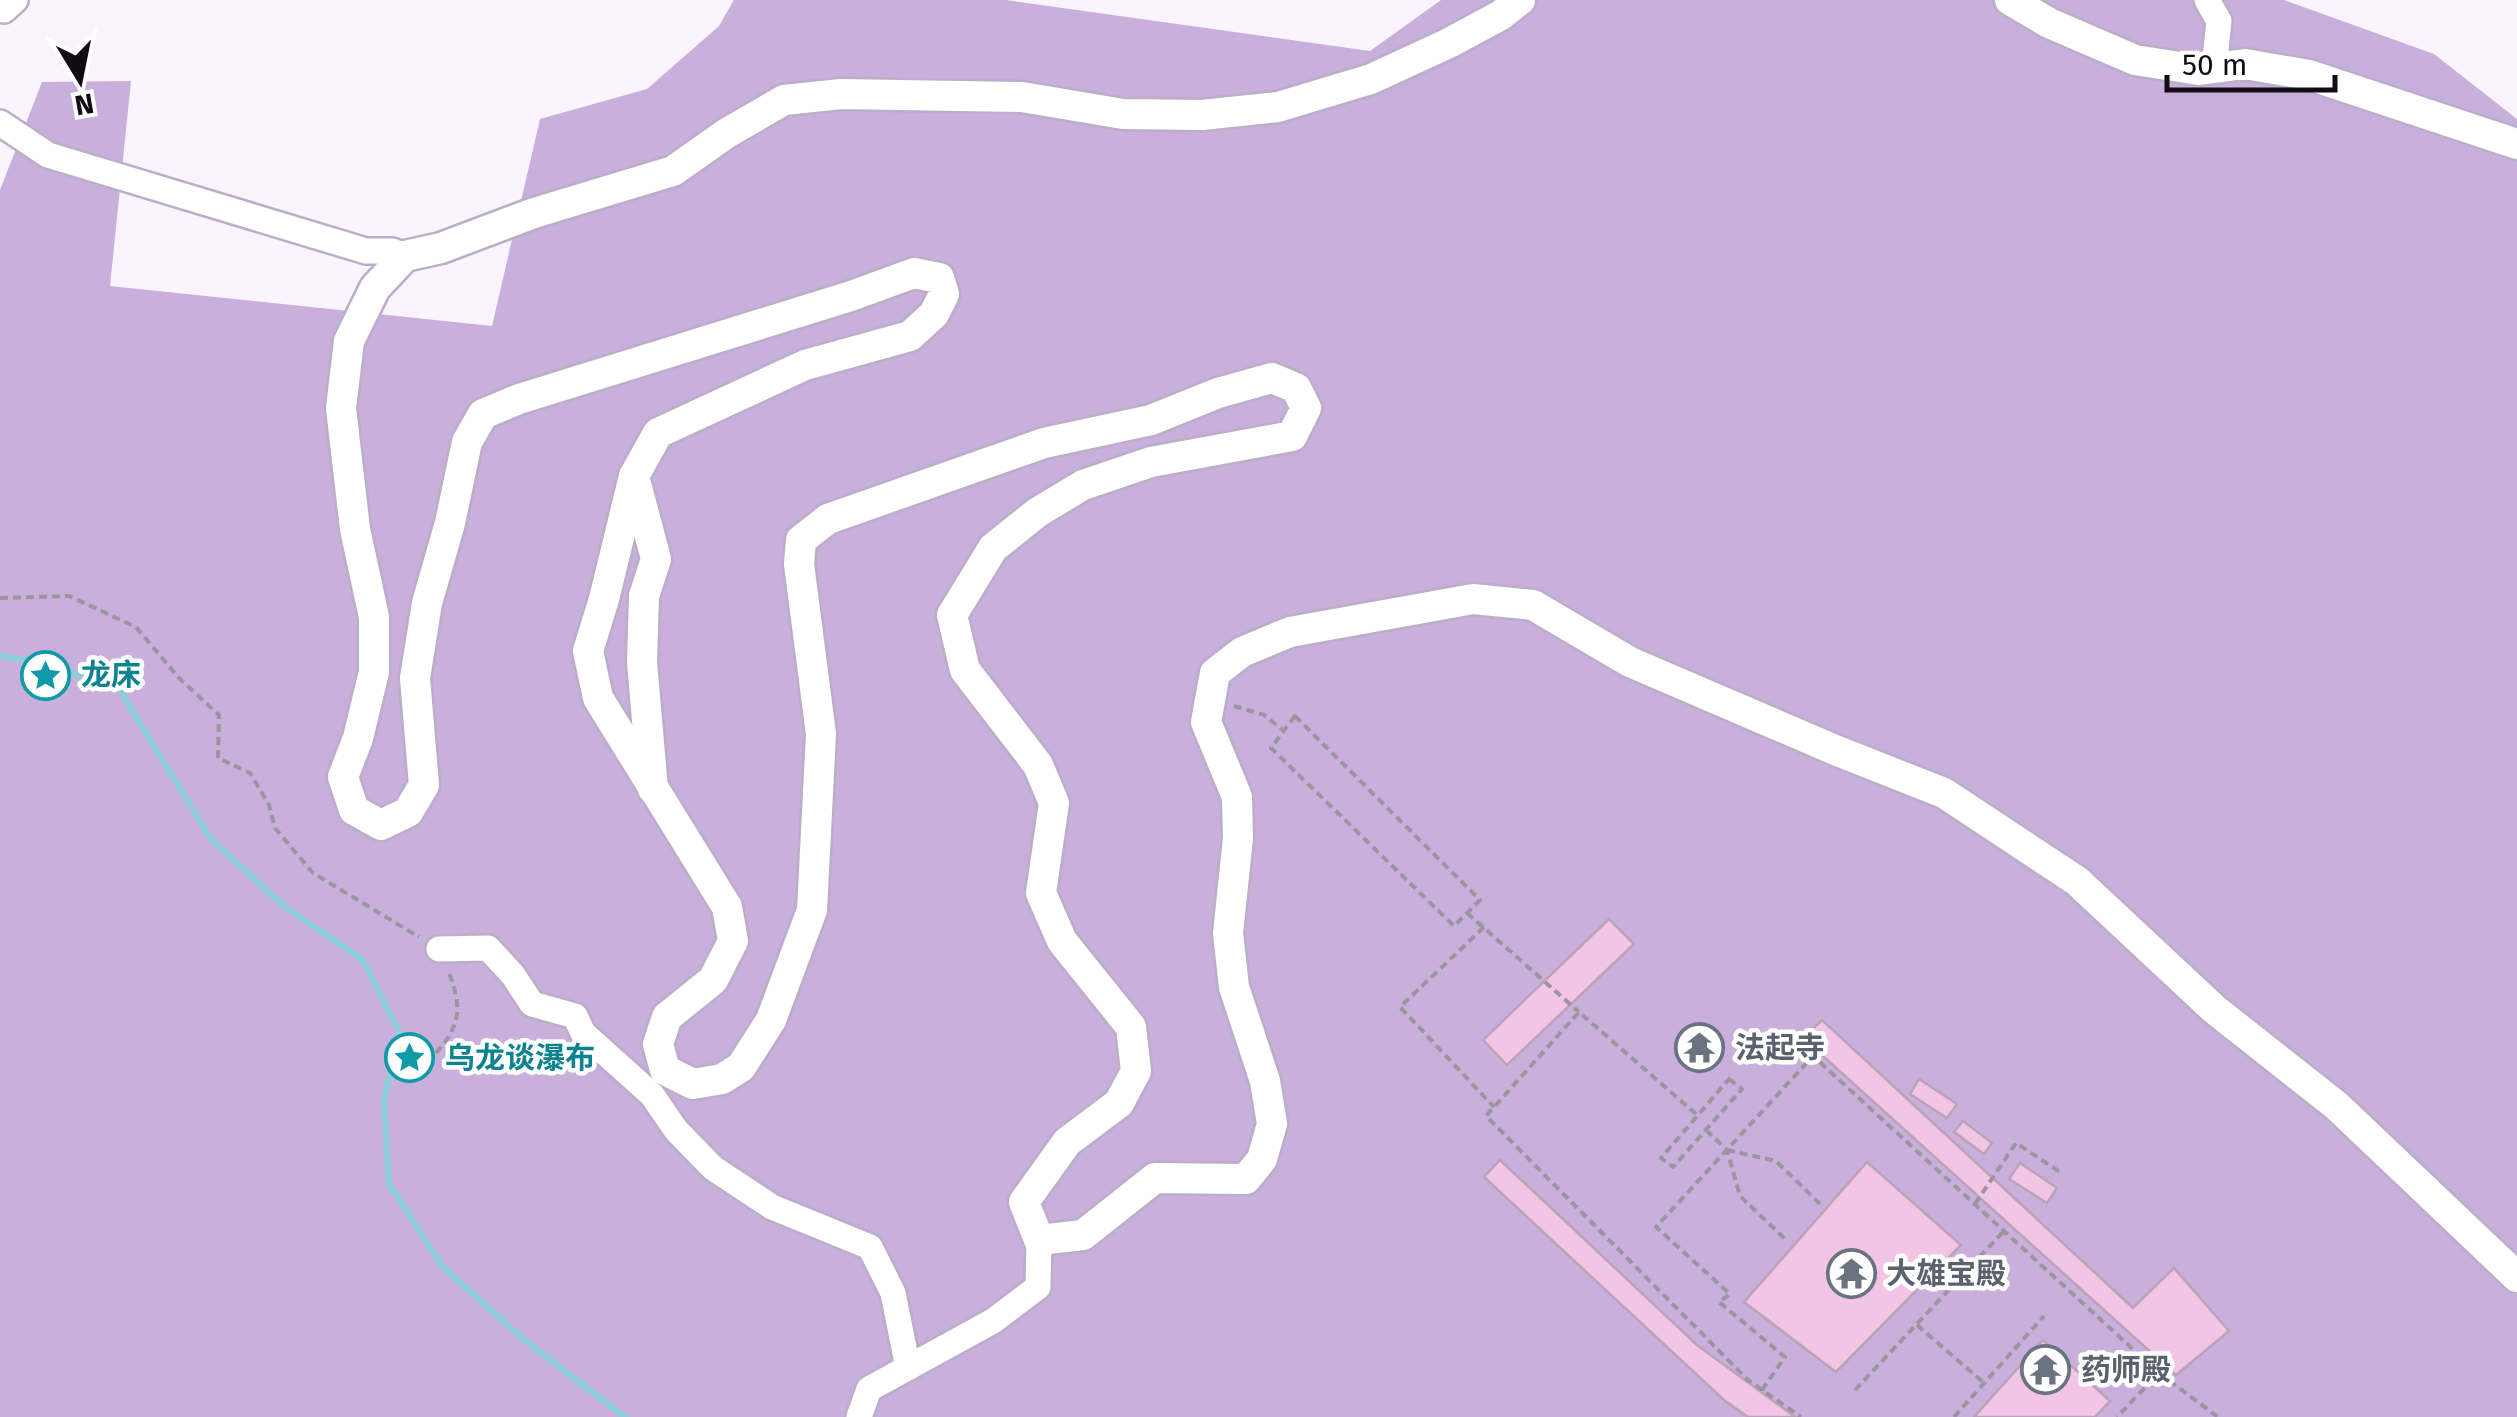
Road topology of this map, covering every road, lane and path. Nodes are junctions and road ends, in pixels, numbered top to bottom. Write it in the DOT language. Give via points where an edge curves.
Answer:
graph roads {
  1 [pos="15,0"];
  2 [pos="1520,0"];
  3 [pos="2010,0"];
  4 [pos="2207,0"];
  5 [pos="0,9"];
  6 [pos="2214,68"];
  7 [pos="0,123"];
  8 [pos="2517,144"];
  9 [pos="405,256"];
  10 [pos="634,476"];
  11 [pos="0,598"];
  12 [pos="1210,698"];
  13 [pos="1284,730"];
  14 [pos="654,789"];
  15 [pos="1467,913"];
  16 [pos="1484,928"];
  17 [pos="439,949"];
  18 [pos="1579,1012"];
  19 [pos="436,1053"];
  20 [pos="1494,1107"];
  21 [pos="1696,1114"];
  22 [pos="1706,1130"];
  23 [pos="1727,1150"];
  24 [pos="2063,1174"];
  25 [pos="1820,1204"];
  26 [pos="1975,1204"];
  27 [pos="2004,1231"];
  28 [pos="1038,1240"];
  29 [pos="1786,1240"];
  30 [pos="2517,1277"];
  31 [pos="2044,1316"];
  32 [pos="1917,1325"];
  33 [pos="908,1368"];
  34 [pos="2159,1373"];
  35 [pos="1984,1383"];
  36 [pos="1762,1390"];
  37 [pos="1855,1390"];
  38 [pos="859,1417"];
  39 [pos="1801,1417"];
  40 [pos="1954,1417"];
  41 [pos="2117,1417"];
  42 [pos="2218,1417"];
  1 -- 5 [label="street"];
  2 -- 9 [label="street" via="1449,43 1371,78 1278,108 1202,116 1123,114 1022,97 841,94 784,100 673,171"];
  3 -- 6 [label="street" via="2135,60"];
  4 -- 6 [label="street" via="2219,21"];
  6 -- 8 [label="street" via="2244,64 2309,74"];
  7 -- 9 [label="street" via="48,154 366,251"];
  9 -- 10 [label="street" via="376,288 349,341 341,408 374,617 374,672 343,777 354,810 381,825 408,812 424,785 414,678 467,442 483,414 914,272 939,278 944,294 910,336 805,365 658,433"];
  10 -- 14 [label="street" via="656,559 644,596 642,662"];
  10 -- 14 [label="street" via="588,650 598,698"];
  11 -- 17 [label="path" via="68,596 136,628 219,716 218,758 250,773 275,828 313,873"];
  12 -- 13 [label="path" via="1264,715"];
  12 -- 28 [label="street" via="1206,722 1237,798 1228,933 1234,988 1272,1124 1262,1159 1246,1180 1155,1178 1083,1235"];
  12 -- 30 [label="street" via="1215,673 1242,652 1290,632 1473,599 1533,605 1630,662 1944,793 2077,881 2214,1009 2337,1106"];
  13 -- 15 [label="path" via="1271,748 1454,926"];
  13 -- 15 [label="path" via="1294,716 1480,900"];
  14 -- 28 [label="street" via="727,907 733,941 713,980 667,1018 658,1044 665,1070 693,1084 722,1079 741,1067 770,1020 812,910 821,734 800,540 828,519 1044,443 1151,420 1272,378 1296,388 1306,408 1292,436 1151,462 1083,485 1038,512 992,548 952,615 965,670 1038,765 1054,803 1041,894 1062,941 1131,1027 1136,1071 1119,1102 1067,1142 1024,1202"];
  15 -- 16 [label="path"];
  16 -- 18 [label="path"];
  16 -- 20 [label="path" via="1400,1006"];
  17 -- 19 [label="path" via="458,996 454,1034"];
  17 -- 33 [label="street" via="488,948 532,1004 575,1016 713,1168 772,1207 870,1246 894,1292"];
  18 -- 20 [label="path"];
  18 -- 21 [label="path"];
  20 -- 36 [label="path" via="1486,1116"];
  21 -- 22 [label="path" via="1729,1078 1742,1088"];
  21 -- 22 [label="path" via="1661,1158 1673,1167"];
  22 -- 23 [label="path"];
  23 -- 25 [label="path" via="1776,1160"];
  23 -- 26 [label="path" via="1813,1056"];
  23 -- 29 [label="path" via="1740,1196"];
  23 -- 36 [label="path" via="1656,1227 1730,1294 1719,1302 1785,1357"];
  24 -- 26 [label="path" via="2016,1143"];
  26 -- 27 [label="path"];
  27 -- 32 [label="path"];
  27 -- 34 [label="path"];
  28 -- 33 [label="street" via="1038,1287 993,1321"];
  31 -- 35 [label="path"];
  32 -- 35 [label="path"];
  32 -- 37 [label="path"];
  33 -- 38 [label="street" via="868,1390"];
  34 -- 41 [label="path"];
  34 -- 42 [label="path"];
  35 -- 40 [label="path"];
  36 -- 39 [label="path"];
}
